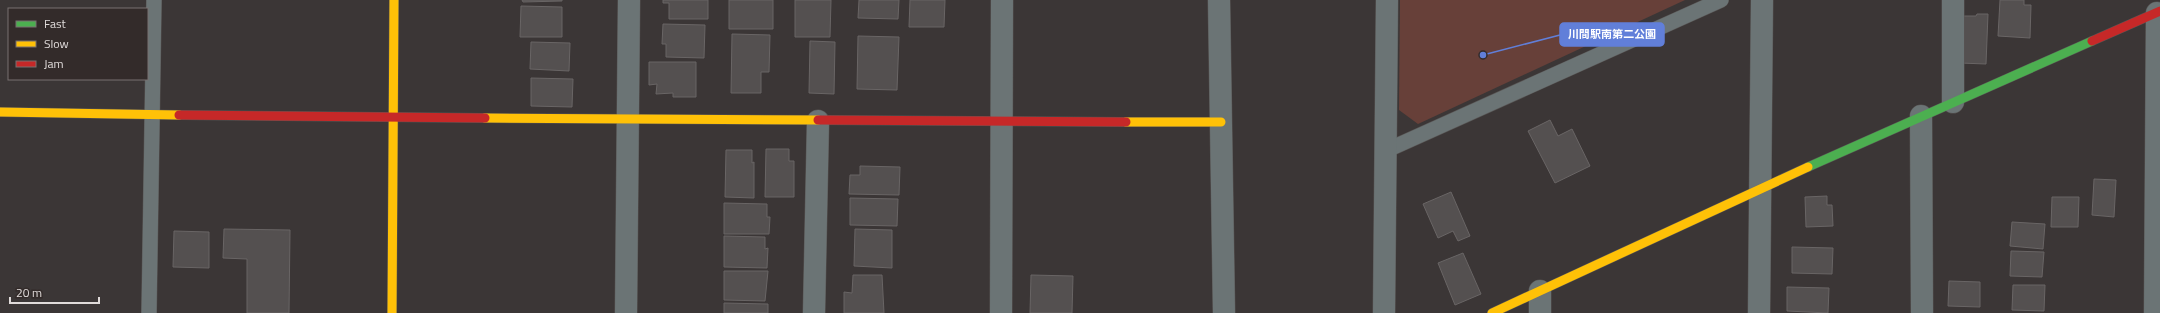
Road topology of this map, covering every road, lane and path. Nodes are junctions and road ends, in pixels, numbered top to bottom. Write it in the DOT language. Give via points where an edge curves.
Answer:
graph roads {
  1 [pos="154,0"];
  2 [pos="394,0"];
  3 [pos="629,0"];
  4 [pos="1002,0"];
  5 [pos="1219,0"];
  6 [pos="1387,0"];
  7 [pos="1721,0"];
  8 [pos="1762,0"];
  9 [pos="1953,0"];
  10 [pos="2158,12"];
  11 [pos="1953,102"];
  12 [pos="0,112"];
  13 [pos="152,115"];
  14 [pos="1921,116"];
  15 [pos="393,118"];
  16 [pos="628,120"];
  17 [pos="1002,120"];
  18 [pos="818,121"];
  19 [pos="1221,122"];
  20 [pos="1385,151"];
  21 [pos="1760,188"];
  22 [pos="1540,291"];
  23 [pos="149,313"];
  24 [pos="392,313"];
  25 [pos="626,313"];
  26 [pos="814,313"];
  27 [pos="1000,313"];
  28 [pos="1224,313"];
  29 [pos="1384,313"];
  30 [pos="1492,313"];
  31 [pos="1540,313"];
  32 [pos="1759,313"];
  33 [pos="1922,313"];
  34 [pos="2155,313"];
  1 -- 13 [label="lane"];
  2 -- 15 [label="street"];
  3 -- 16 [label="street"];
  4 -- 17 [label="street"];
  5 -- 19 [label="street"];
  6 -- 20 [label="street"];
  7 -- 20 [label="lane"];
  8 -- 21 [label="street"];
  9 -- 11 [label="street"];
  10 -- 11 [label="street"];
  10 -- 34 [label="street"];
  11 -- 14 [label="street"];
  12 -- 13 [label="street"];
  13 -- 15 [label="street"];
  13 -- 23 [label="lane"];
  14 -- 21 [label="street"];
  14 -- 33 [label="street"];
  15 -- 16 [label="street"];
  15 -- 24 [label="street"];
  16 -- 18 [label="street"];
  16 -- 25 [label="street"];
  17 -- 18 [label="street"];
  17 -- 19 [label="street"];
  17 -- 27 [label="street"];
  18 -- 26 [label="street"];
  19 -- 28 [label="street"];
  20 -- 29 [label="street"];
  21 -- 22 [label="street"];
  21 -- 32 [label="street"];
  22 -- 30 [label="street"];
  22 -- 31 [label="street"];
}
